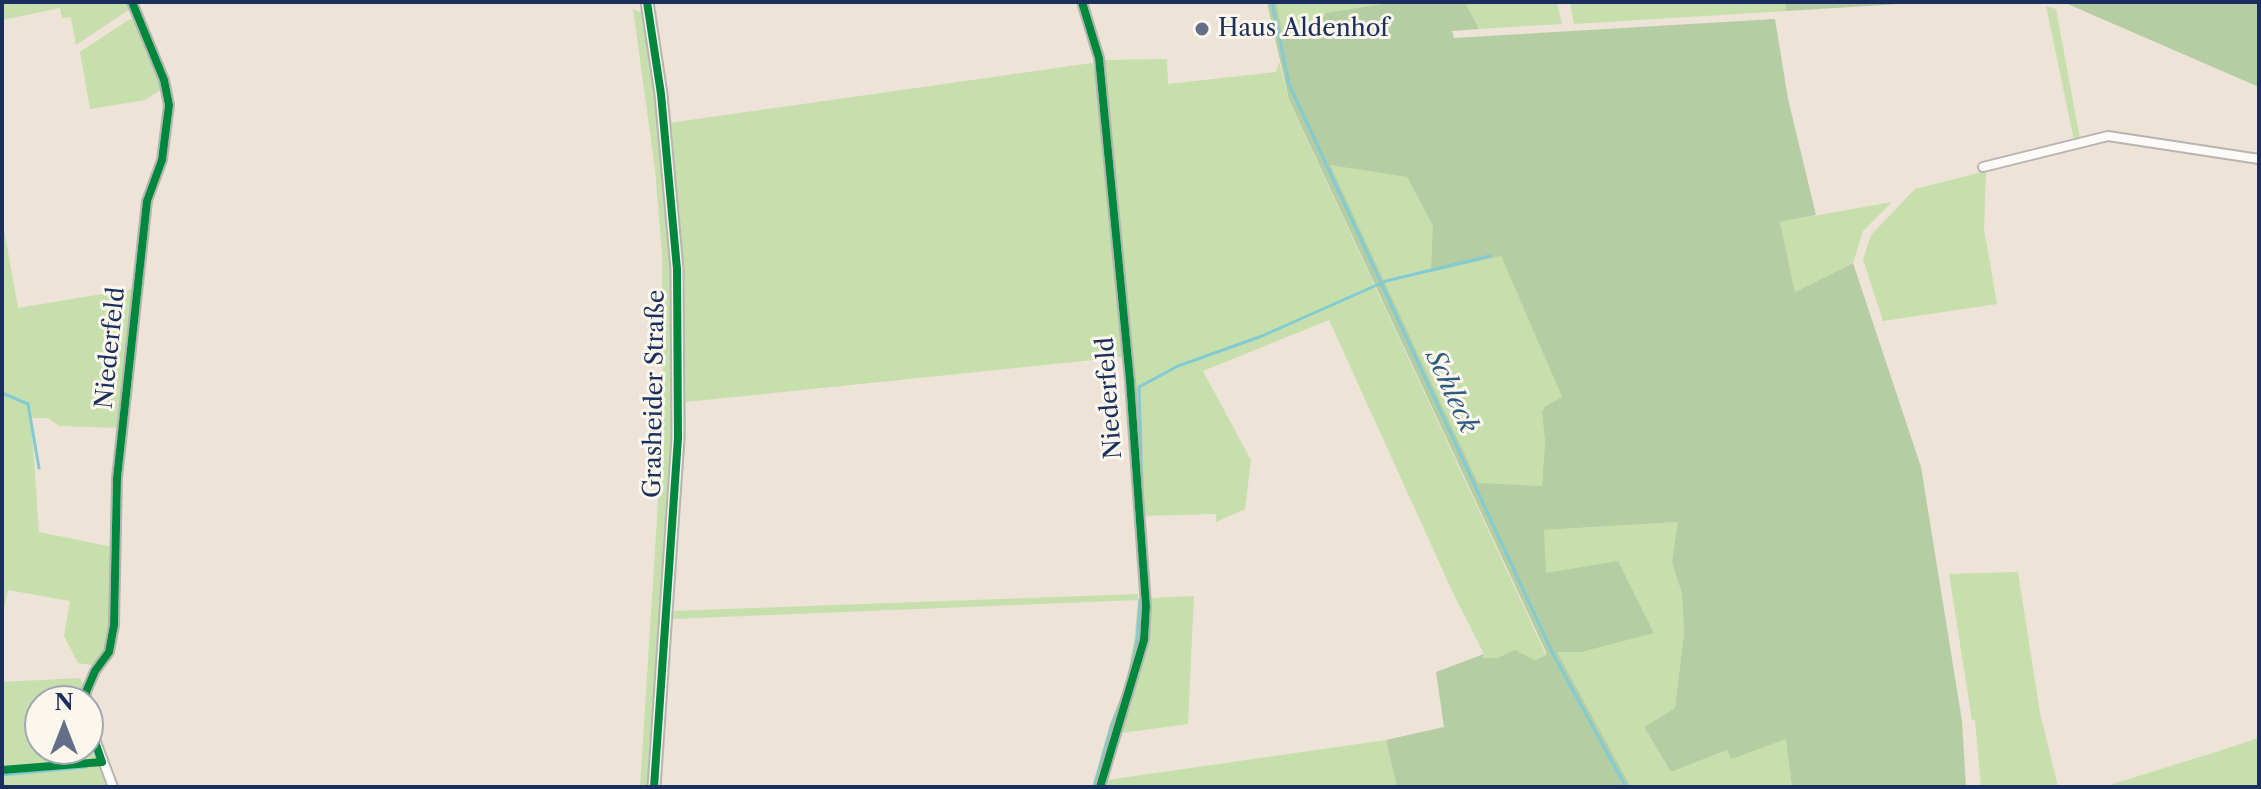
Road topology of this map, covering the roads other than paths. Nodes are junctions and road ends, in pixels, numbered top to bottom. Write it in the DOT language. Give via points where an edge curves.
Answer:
graph roads {
  1 [pos="132,2"];
  2 [pos="647,2"];
  3 [pos="1082,2"];
  4 [pos="2259,159"];
  5 [pos="1983,167"];
  6 [pos="89,685"];
  7 [pos="104,763"];
  8 [pos="113,787"];
  9 [pos="654,787"];
  10 [pos="1100,787"];
  1 -- 6 [label="street, Niederfeld" via="169,105 162,160 147,201 119,463 114,625 109,652"];
  2 -- 9 [label="street, Grasheider Straße" via="677,269 678,438"];
  3 -- 10 [label="street, Niederfeld" via="1099,58 1146,606 1144,640"];
  4 -- 5 [label="street" via="2108,136"];
  7 -- 8 [label="street"];
}
